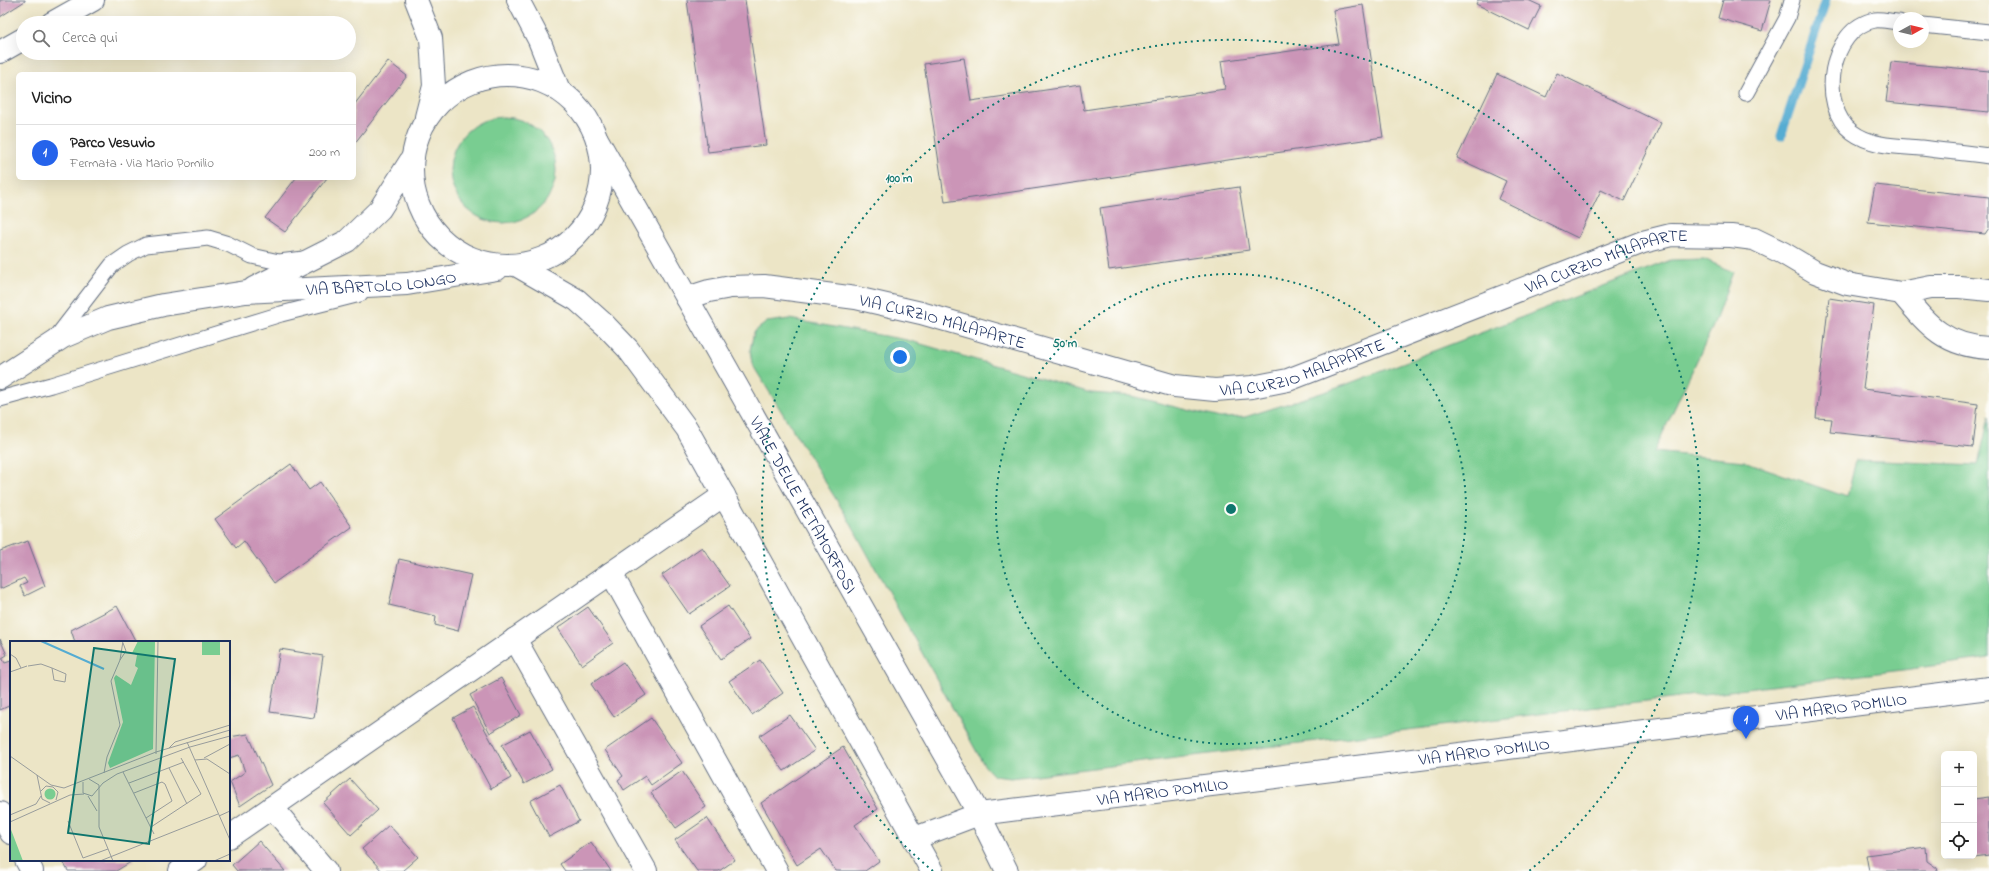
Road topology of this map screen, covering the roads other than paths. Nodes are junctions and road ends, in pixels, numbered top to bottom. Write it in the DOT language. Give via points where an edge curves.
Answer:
graph roads {
  1 [pos="93,0"];
  2 [pos="416,0"];
  3 [pos="518,0"];
  4 [pos="1792,0"];
  5 [pos="64,16"];
  6 [pos="1893,22"];
  7 [pos="1929,26"];
  8 [pos="1989,32"];
  9 [pos="16,43"];
  10 [pos="0,52"];
  11 [pos="559,90"];
  12 [pos="1746,92"];
  13 [pos="424,123"];
  14 [pos="597,139"];
  15 [pos="1989,156"];
  16 [pos="413,157"];
  17 [pos="314,258"];
  18 [pos="516,265"];
  19 [pos="407,284"];
  20 [pos="1989,290"];
  21 [pos="246,292"];
  22 [pos="1900,293"];
  23 [pos="687,298"];
  24 [pos="50,346"];
  25 [pos="1989,348"];
  26 [pos="0,378"];
  27 [pos="0,399"];
  28 [pos="724,495"];
  29 [pos="611,572"];
  30 [pos="515,639"];
  31 [pos="1989,688"];
  32 [pos="272,807"];
  33 [pos="0,813"];
  34 [pos="980,814"];
  35 [pos="10,831"];
  36 [pos="230,836"];
  37 [pos="915,838"];
  38 [pos="27,861"];
  39 [pos="32,871"];
  40 [pos="326,871"];
  41 [pos="646,871"];
  42 [pos="777,871"];
  43 [pos="932,871"];
  44 [pos="1007,871"];
  1 -- 5 [label="street"];
  2 -- 13 [label="street" via="431,38 434,86"];
  3 -- 11 [label="street" via="539,40"];
  4 -- 12 [label="lane" via="1787,18"];
  6 -- 15 [label="lane" via="1875,20 1861,26 1842,44 1835,60 1831,85 1835,105 1843,124 1852,132 1878,144"];
  7 -- 8 [label="lane"];
  9 -- 10 [label="street"];
  11 -- 13 [label="street" via="529,78 492,76 457,89 445,98"];
  11 -- 14 [label="street, VIALE DELLE METAMORFOSI" via="582,111"];
  13 -- 16 [label="street"];
  14 -- 18 [label="street" via="602,169 600,191 593,212 578,235 552,255"];
  14 -- 23 [label="street, VIALE DELLE METAMORFOSI"];
  16 -- 17 [label="street, VIA BARTOLO LONGO" via="380,208 347,241"];
  16 -- 18 [label="street" via="413,184 417,202 425,219 447,244 468,257 487,264"];
  17 -- 21 [label="street, VIA BARTOLO LONGO"];
  17 -- 24 [label="lane" via="279,262 252,256 228,244 208,238 146,245 112,265"];
  18 -- 19 [label="street, VIA BARTOLO LONGO"];
  18 -- 28 [label="street" via="577,300 628,349 687,429"];
  19 -- 21 [label="street, VIA BARTOLO LONGO"];
  19 -- 27 [label="lane" via="327,301"];
  20 -- 22 [label="street, VIA CURZIO MALAPARTE" via="1959,287"];
  21 -- 24 [label="street, VIA BARTOLO LONGO" via="163,305 108,318 63,337"];
  22 -- 23 [label="street, VIA CURZIO MALAPARTE" via="1847,284 1816,272 1754,239 1702,234 1671,235 1643,242 1288,380 1252,387 1215,390 1175,386 921,313 856,298 764,286 731,287"];
  22 -- 25 [label="street" via="1926,322 1949,340"];
  23 -- 34 [label="street, VIALE DELLE METAMORFOSI"];
  24 -- 26 [label="street, VIA BARTOLO LONGO"];
  28 -- 29 [label="street"];
  28 -- 37 [label="street"];
  29 -- 30 [label="street"];
  29 -- 42 [label="street"];
  30 -- 32 [label="street"];
  30 -- 41 [label="street"];
  31 -- 34 [label="street, VIA MARIO POMILIO"];
  32 -- 36 [label="street"];
  32 -- 40 [label="street"];
  33 -- 35 [label="street"];
  34 -- 37 [label="street, VIA MARIO POMILIO"];
  34 -- 44 [label="street, VIALE DELLE METAMORFOSI"];
  37 -- 43 [label="street"];
  38 -- 39 [label="street"];
}
